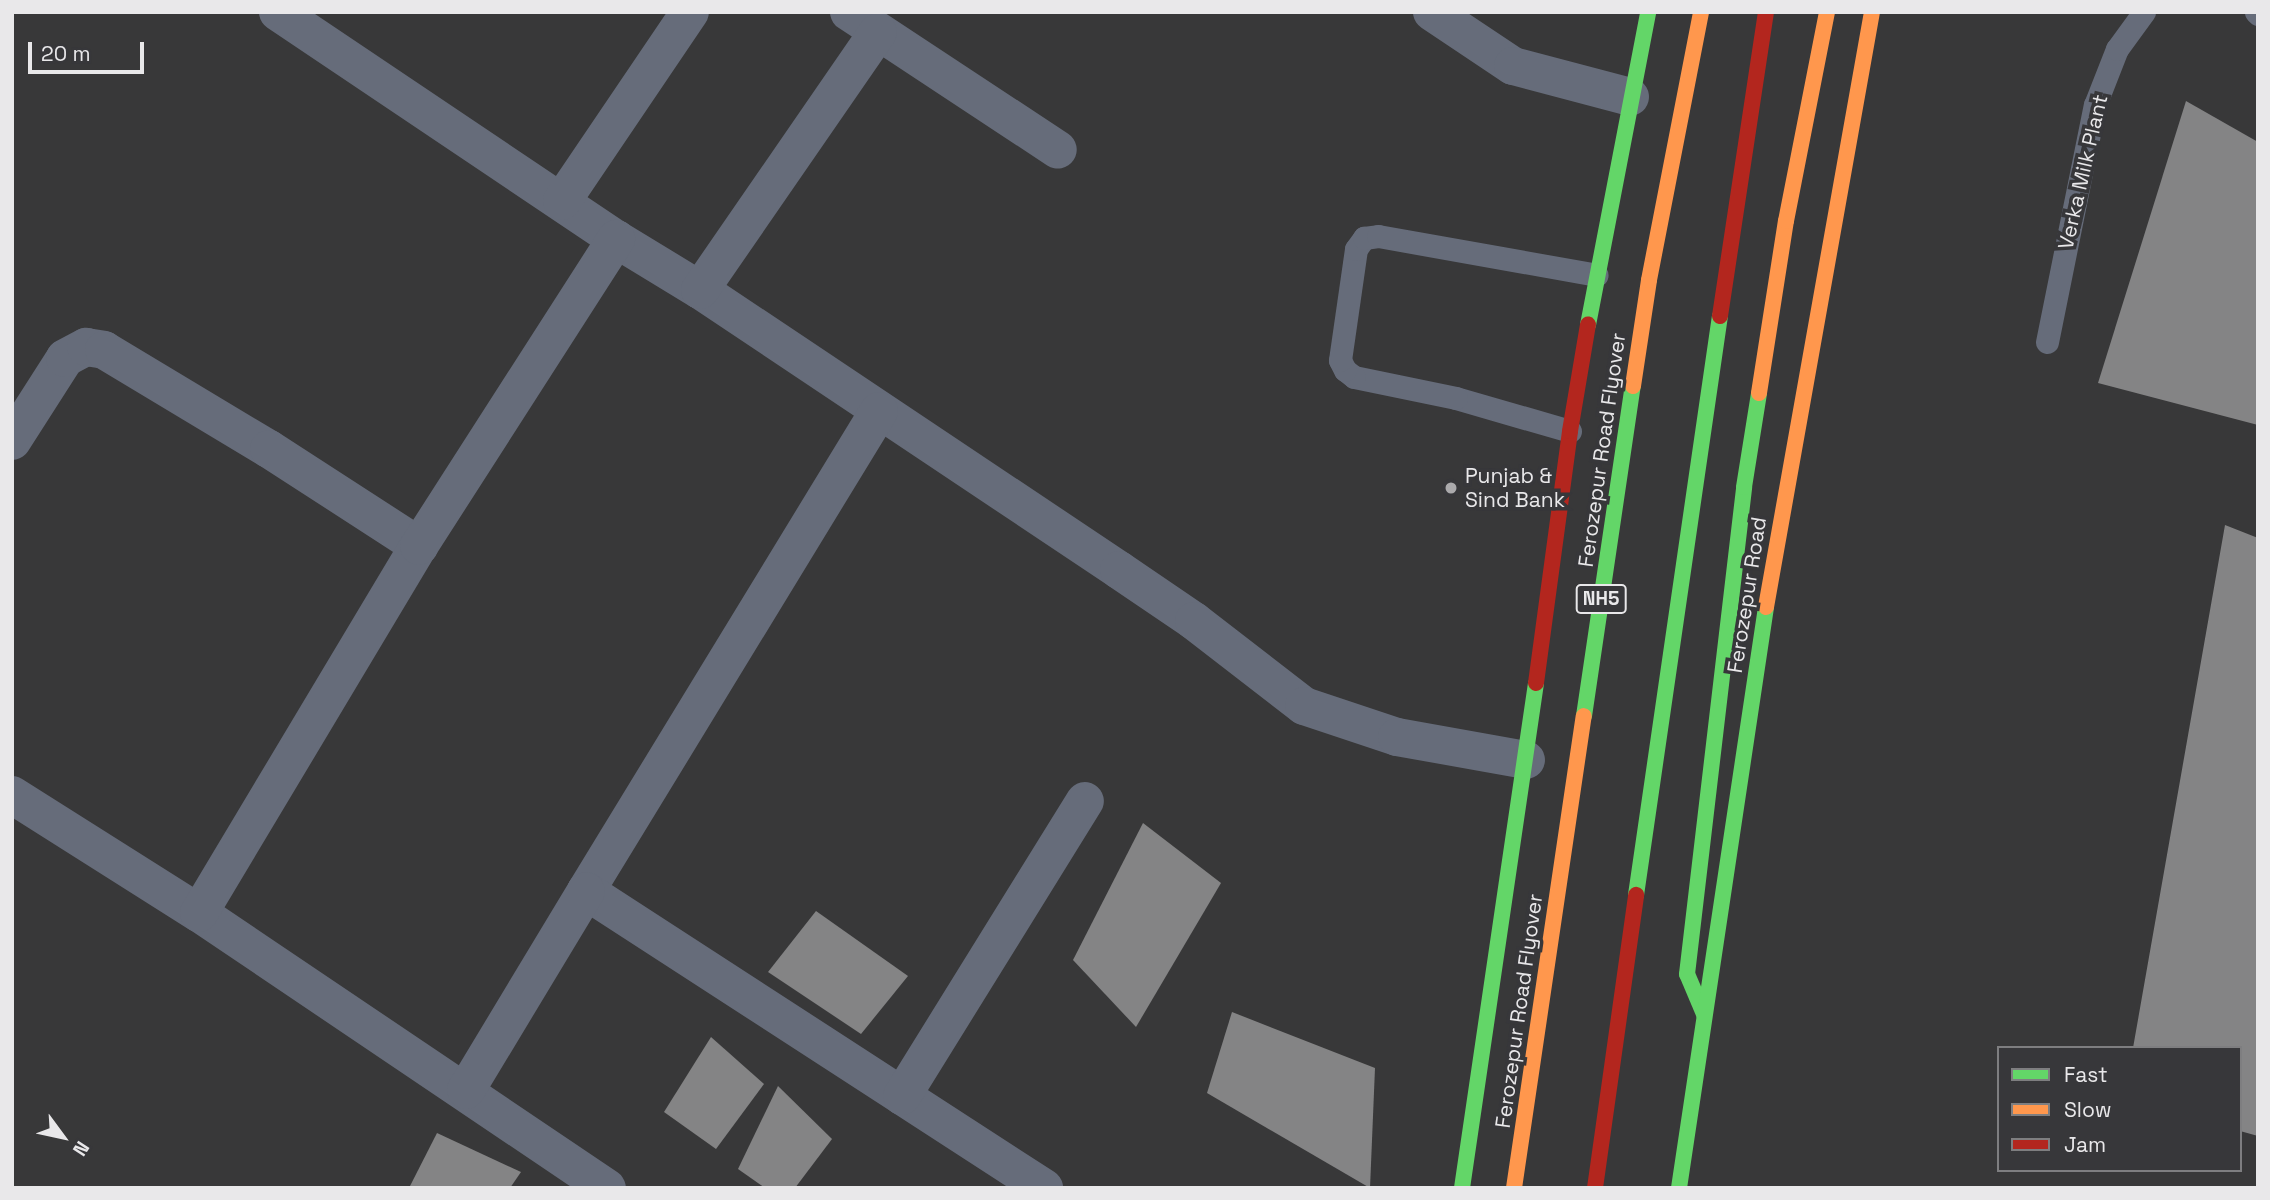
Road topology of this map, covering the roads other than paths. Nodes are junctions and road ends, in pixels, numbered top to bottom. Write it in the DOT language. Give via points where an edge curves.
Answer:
graph roads {
  1 [pos="278,12"];
  2 [pos="690,12"];
  3 [pos="1432,12"];
  4 [pos="1648,12"];
  5 [pos="1702,12"];
  6 [pos="1766,12"];
  7 [pos="1827,12"];
  8 [pos="1872,12"];
  9 [pos="2144,12"];
  10 [pos="864,22"];
  11 [pos="1630,97"];
  12 [pos="1058,150"];
  13 [pos="562,201"];
  14 [pos="616,239"];
  15 [pos="1597,275"];
  16 [pos="700,290"];
  17 [pos="2047,342"];
  18 [pos="879,411"];
  19 [pos="1570,431"];
  20 [pos="12,441"];
  21 [pos="419,546"];
  22 [pos="1525,760"];
  23 [pos="12,795"];
  24 [pos="1085,802"];
  25 [pos="586,891"];
  26 [pos="199,913"];
  27 [pos="1704,1014"];
  28 [pos="466,1090"];
  29 [pos="902,1096"];
  30 [pos="607,1188"];
  31 [pos="1044,1188"];
  32 [pos="1462,1188"];
  33 [pos="1514,1188"];
  34 [pos="1595,1188"];
  35 [pos="1679,1188"];
  1 -- 13 [label="street"];
  2 -- 13 [label="street"];
  3 -- 11 [label="street" via="1513,66"];
  4 -- 11 [label="main road"];
  5 -- 33 [label="main road, Ferozepur Road Flyover / NH5" via="1649,280"];
  6 -- 34 [label="main road" via="1678,591"];
  7 -- 27 [label="main road" via="1786,220 1742,500 1688,974"];
  8 -- 27 [label="main road, Ferozepur Road" via="1768,594"];
  9 -- 17 [label="lane, Verka Milk Plant" via="2117,49 2095,105"];
  10 -- 12 [label="street"];
  10 -- 16 [label="street"];
  11 -- 15 [label="main road"];
  13 -- 14 [label="street"];
  14 -- 16 [label="street"];
  14 -- 21 [label="street"];
  15 -- 19 [label="main road"];
  15 -- 19 [label="lane" via="1378,236 1364,238 1356,249 1340,360 1345,370 1354,377 1456,398"];
  16 -- 18 [label="street"];
  18 -- 22 [label="street" via="1194,621 1304,706 1397,737"];
  18 -- 25 [label="street"];
  19 -- 22 [label="main road"];
  20 -- 21 [label="street" via="65,358 86,347 104,350"];
  21 -- 26 [label="street"];
  22 -- 32 [label="main road"];
  23 -- 26 [label="street"];
  24 -- 29 [label="street"];
  25 -- 28 [label="street"];
  25 -- 29 [label="street"];
  26 -- 28 [label="street"];
  27 -- 35 [label="main road, Ferozepur Road"];
  28 -- 30 [label="street"];
  29 -- 31 [label="street"];
}
